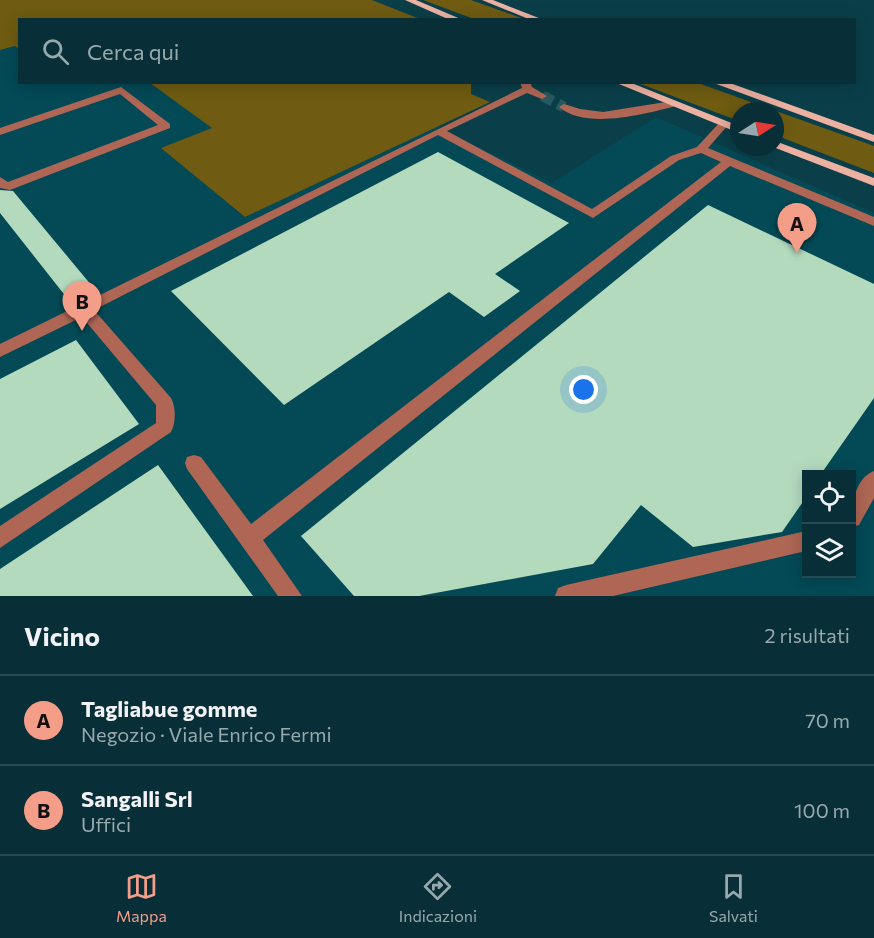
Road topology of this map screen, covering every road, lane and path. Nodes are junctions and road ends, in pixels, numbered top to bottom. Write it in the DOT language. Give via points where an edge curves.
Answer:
graph roads {
  1 [pos="409,0"];
  2 [pos="486,0"];
  3 [pos="454,18"];
  4 [pos="535,18"];
  5 [pos="624,84"];
  6 [pos="721,84"];
  7 [pos="526,86"];
  8 [pos="542,96"];
  9 [pos="672,104"];
  10 [pos="564,106"];
  11 [pos="724,124"];
  12 [pos="730,126"];
  13 [pos="438,131"];
  14 [pos="0,132"];
  15 [pos="874,140"];
  16 [pos="784,147"];
  17 [pos="701,149"];
  18 [pos="729,161"];
  19 [pos="0,181"];
  20 [pos="874,182"];
  21 [pos="874,222"];
  22 [pos="84,309"];
  23 [pos="0,351"];
  24 [pos="194,463"];
  25 [pos="874,480"];
  26 [pos="856,511"];
  27 [pos="0,538"];
  28 [pos="249,538"];
  29 [pos="802,542"];
  30 [pos="291,596"];
  31 [pos="566,596"];
  1 -- 3 [label="main road"];
  2 -- 4 [label="main road"];
  5 -- 9 [label="main road"];
  6 -- 15 [label="main road"];
  7 -- 8 [label="lane"];
  7 -- 13 [label="lane"];
  9 -- 10 [label="lane" via="605,116 580,115"];
  9 -- 11 [label="main road"];
  11 -- 12 [label="main road"];
  11 -- 17 [label="lane"];
  13 -- 17 [label="lane" via="592,214 675,158"];
  13 -- 22 [label="lane"];
  14 -- 19 [label="lane" via="121,90 166,126 6,187"];
  16 -- 20 [label="main road"];
  17 -- 18 [label="lane"];
  18 -- 21 [label="lane"];
  18 -- 28 [label="lane"];
  22 -- 23 [label="lane"];
  22 -- 27 [label="lane" via="165,403 165,427"];
  24 -- 28 [label="lane"];
  25 -- 26 [label="lane"];
  28 -- 30 [label="lane"];
  29 -- 31 [label="lane"];
}
